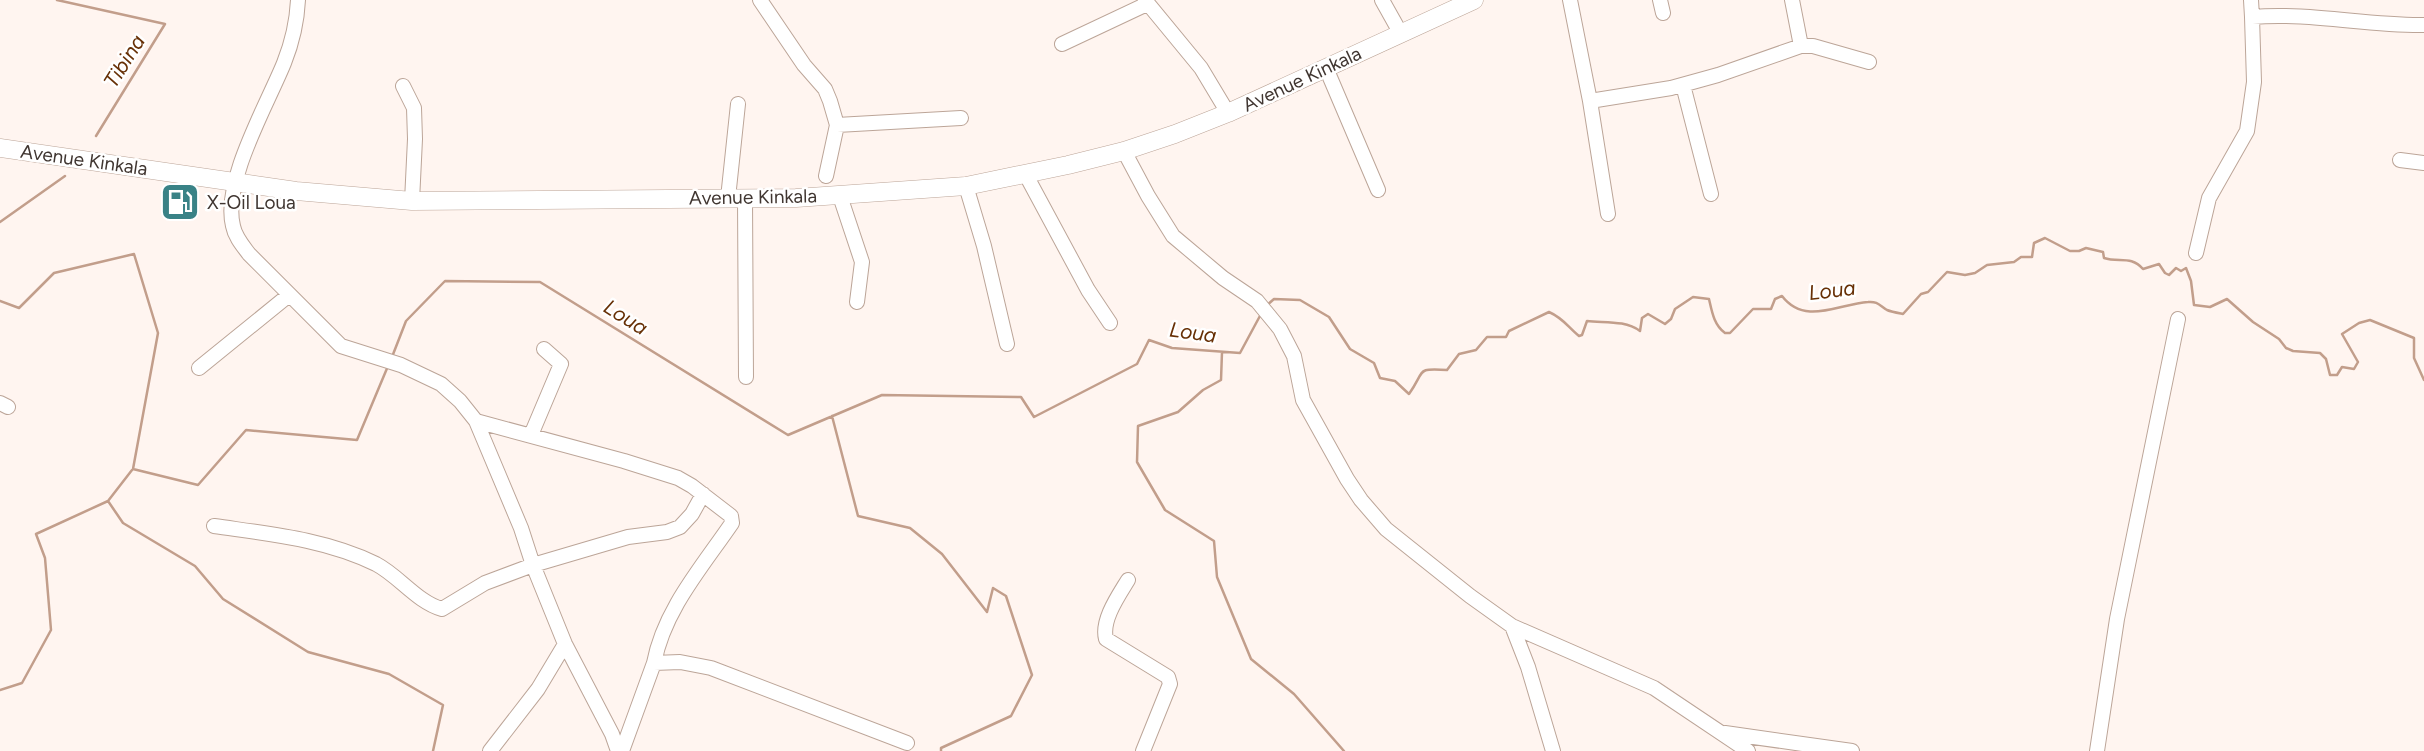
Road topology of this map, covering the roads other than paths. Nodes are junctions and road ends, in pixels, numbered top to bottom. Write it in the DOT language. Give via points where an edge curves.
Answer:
graph roads {
  1 [pos="298,0"];
  2 [pos="760,0"];
  3 [pos="1382,0"];
  4 [pos="1474,0"];
  5 [pos="1570,0"];
  6 [pos="1792,0"];
  7 [pos="2251,0"];
  8 [pos="1146,2"];
  9 [pos="2252,17"];
  10 [pos="2424,25"];
  11 [pos="1401,34"];
  12 [pos="1062,44"];
  13 [pos="1801,46"];
  14 [pos="1870,62"];
  15 [pos="1326,68"];
  16 [pos="1682,85"];
  17 [pos="403,86"];
  18 [pos="1590,101"];
  19 [pos="738,104"];
  20 [pos="1228,113"];
  21 [pos="961,118"];
  22 [pos="837,125"];
  23 [pos="0,148"];
  24 [pos="1124,151"];
  25 [pos="2400,160"];
  26 [pos="2424,163"];
  27 [pos="1026,175"];
  28 [pos="826,176"];
  29 [pos="234,182"];
  30 [pos="966,186"];
  31 [pos="1378,190"];
  32 [pos="1711,194"];
  33 [pos="840,196"];
  34 [pos="737,198"];
  35 [pos="412,201"];
  36 [pos="1608,214"];
  37 [pos="2196,253"];
  38 [pos="289,295"];
  39 [pos="858,302"];
  40 [pos="2178,319"];
  41 [pos="1110,323"];
  42 [pos="1007,344"];
  43 [pos="544,349"];
  44 [pos="199,368"];
  45 [pos="746,377"];
  46 [pos="476,421"];
  47 [pos="531,435"];
  48 [pos="703,494"];
  49 [pos="214,526"];
  50 [pos="533,565"];
  51 [pos="1128,580"];
  52 [pos="1512,626"];
  53 [pos="565,644"];
  54 [pos="654,663"];
  55 [pos="1724,733"];
  56 [pos="907,743"];
  57 [pos="491,751"];
  58 [pos="620,751"];
  59 [pos="1143,751"];
  60 [pos="1553,751"];
  61 [pos="1748,751"];
  62 [pos="1852,751"];
  63 [pos="2097,751"];
  1 -- 29 [label="street" via="285,61"];
  2 -- 22 [label="street" via="825,89"];
  3 -- 11 [label="street"];
  4 -- 11 [label="main road, Avenue Kinkala"];
  5 -- 18 [label="street"];
  6 -- 13 [label="street"];
  7 -- 9 [label="street"];
  8 -- 12 [label="street"];
  8 -- 20 [label="street" via="1201,68"];
  9 -- 10 [label="street"];
  9 -- 37 [label="street" via="2254,82 2247,131 2209,198"];
  11 -- 15 [label="main road, Avenue Kinkala"];
  13 -- 14 [label="street"];
  13 -- 16 [label="street"];
  15 -- 20 [label="main road, Avenue Kinkala"];
  15 -- 31 [label="street"];
  16 -- 18 [label="street"];
  16 -- 32 [label="street"];
  17 -- 35 [label="street" via="414,108"];
  18 -- 36 [label="street"];
  19 -- 34 [label="street"];
  20 -- 24 [label="main road, Avenue Kinkala"];
  21 -- 22 [label="street"];
  22 -- 28 [label="street"];
  23 -- 29 [label="main road, Avenue Kinkala"];
  24 -- 27 [label="main road, Avenue Kinkala"];
  24 -- 52 [label="street" via="1174,236 1257,301 1280,329 1294,356 1303,400 1361,500 1386,529"];
  25 -- 26 [label="street"];
  27 -- 30 [label="main road, Avenue Kinkala"];
  27 -- 41 [label="street"];
  29 -- 35 [label="main road, Avenue Kinkala"];
  29 -- 38 [label="street" via="232,226 238,239"];
  30 -- 33 [label="main road, Avenue Kinkala"];
  30 -- 42 [label="street"];
  33 -- 34 [label="main road, Avenue Kinkala"];
  33 -- 39 [label="street" via="862,262"];
  34 -- 35 [label="main road, Avenue Kinkala"];
  34 -- 45 [label="street"];
  38 -- 44 [label="street"];
  38 -- 46 [label="street" via="341,346 401,365 441,384"];
  40 -- 63 [label="street" via="2117,619"];
  43 -- 47 [label="street" via="561,364"];
  46 -- 47 [label="street"];
  46 -- 50 [label="street"];
  47 -- 48 [label="street" via="678,478"];
  48 -- 50 [label="street" via="680,527"];
  48 -- 54 [label="street" via="731,516 732,523 670,614"];
  49 -- 50 [label="street" via="301,539 345,551 379,565 442,609 485,583"];
  50 -- 53 [label="street"];
  51 -- 59 [label="street" via="1104,635 1168,677 1170,684"];
  52 -- 55 [label="street" via="1654,688"];
  52 -- 60 [label="street"];
  53 -- 57 [label="street"];
  53 -- 58 [label="street"];
  54 -- 56 [label="street" via="711,668"];
  54 -- 58 [label="street"];
  55 -- 61 [label="street"];
  55 -- 62 [label="street"];
}
